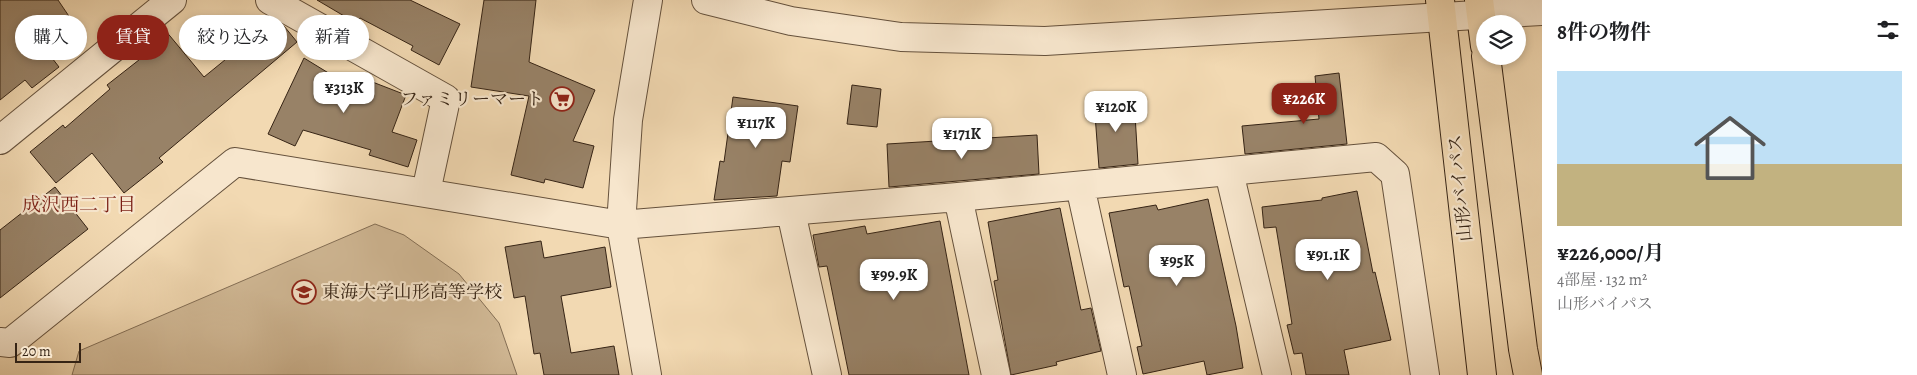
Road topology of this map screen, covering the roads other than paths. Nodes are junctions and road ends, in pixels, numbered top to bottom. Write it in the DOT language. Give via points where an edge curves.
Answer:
graph roads {
  1 [pos="172,0"];
  2 [pos="270,0"];
  3 [pos="648,0"];
  4 [pos="706,0"];
  5 [pos="1480,7"];
  6 [pos="1440,9"];
  7 [pos="1542,11"];
  8 [pos="1487,65"];
  9 [pos="0,140"];
  10 [pos="1229,172"];
  11 [pos="1080,186"];
  12 [pos="426,192"];
  13 [pos="958,197"];
  14 [pos="791,212"];
  15 [pos="621,226"];
  16 [pos="0,342"];
  17 [pos="647,375"];
  18 [pos="827,375"];
  19 [pos="996,375"];
  20 [pos="1122,375"];
  21 [pos="1277,375"];
  22 [pos="1425,375"];
  23 [pos="1482,375"];
  24 [pos="1528,375"];
  1 -- 9 [label="street"];
  2 -- 12 [label="street" via="446,99"];
  3 -- 15 [label="street" via="628,120"];
  4 -- 6 [label="street" via="791,20 901,37 1045,41 1158,36"];
  5 -- 6 [label="street"];
  5 -- 7 [label="street"];
  6 -- 23 [label="highway, 山形バイパス"];
  8 -- 24 [label="highway"];
  10 -- 11 [label="street"];
  10 -- 21 [label="street"];
  10 -- 22 [label="street" via="1376,157 1395,174"];
  11 -- 13 [label="street"];
  11 -- 20 [label="street"];
  12 -- 15 [label="street"];
  12 -- 16 [label="street" via="235,162 10,343"];
  13 -- 14 [label="street"];
  13 -- 19 [label="street"];
  14 -- 15 [label="street"];
  14 -- 18 [label="street"];
  15 -- 17 [label="street"];
}
